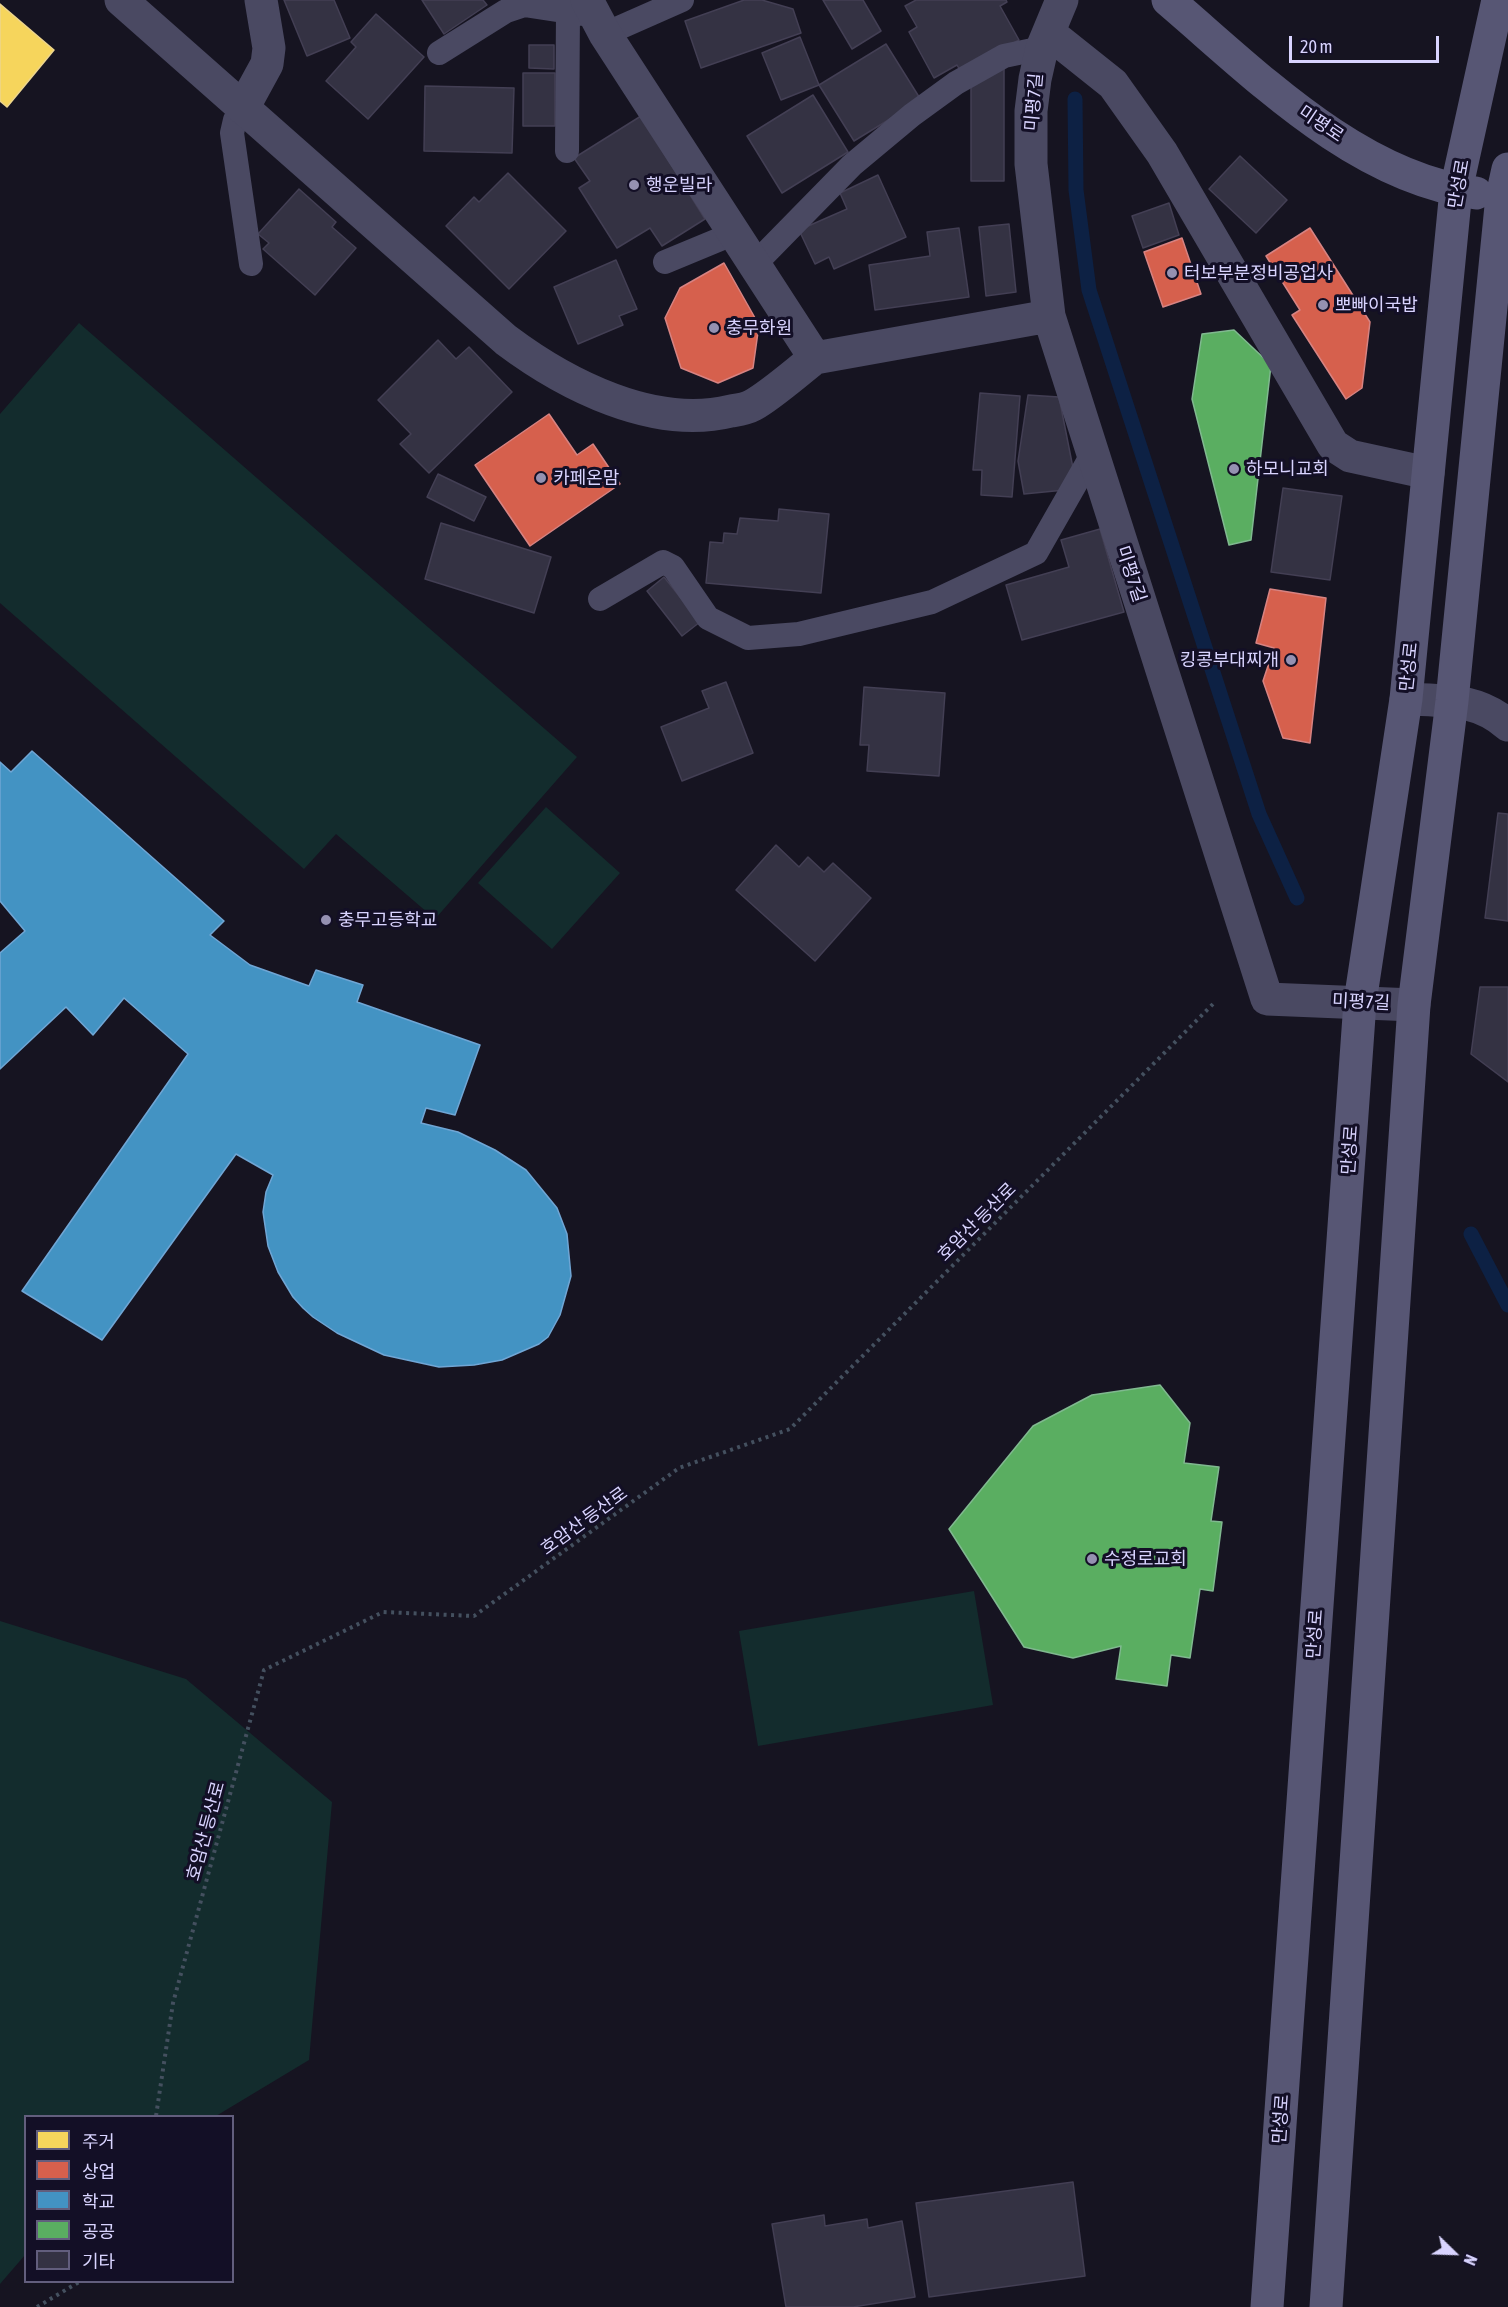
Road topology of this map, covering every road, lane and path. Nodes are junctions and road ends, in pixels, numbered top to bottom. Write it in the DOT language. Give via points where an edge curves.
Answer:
graph roads {
  1 [pos="121,0"];
  2 [pos="261,0"];
  3 [pos="682,0"];
  4 [pos="1062,0"];
  5 [pos="1168,0"];
  6 [pos="1498,0"];
  7 [pos="589,15"];
  8 [pos="1045,41"];
  9 [pos="439,52"];
  10 [pos="243,108"];
  11 [pos="567,151"];
  12 [pos="1505,182"];
  13 [pos="1456,190"];
  14 [pos="735,233"];
  15 [pos="665,262"];
  16 [pos="251,264"];
  17 [pos="755,264"];
  18 [pos="1049,316"];
  19 [pos="815,358"];
  20 [pos="1093,453"];
  21 [pos="1428,473"];
  22 [pos="600,599"];
  23 [pos="1406,699"];
  24 [pos="1452,701"];
  25 [pos="1508,725"];
  26 [pos="1216,1001"];
  27 [pos="1360,1002"];
  28 [pos="1414,1005"];
  29 [pos="156,2115"];
  30 [pos="77,2283"];
  31 [pos="37,2307"];
  32 [pos="1267,2307"];
  33 [pos="1326,2307"];
  1 -- 10 [label="street"];
  2 -- 10 [label="street" via="270,48 267,64"];
  3 -- 7 [label="lane"];
  4 -- 8 [label="street, 미평7길"];
  5 -- 13 [label="street, 미평로" via="1284,99 1330,132 1376,159"];
  6 -- 13 [label="street, 만성로"];
  7 -- 9 [label="lane" via="524,5 514,7"];
  7 -- 11 [label="lane"];
  7 -- 14 [label="street"];
  8 -- 17 [label="lane" via="1004,56 956,83 912,115 852,165"];
  8 -- 18 [label="street, 미평7길" via="1031,111 1031,164"];
  8 -- 21 [label="street" via="1113,84 1162,153 1333,445 1350,456"];
  10 -- 16 [label="lane" via="232,133"];
  10 -- 19 [label="street" via="506,340 579,387 672,415 711,416 752,406"];
  12 -- 13 [label="street, 미평로"];
  12 -- 24 [label="street"];
  13 -- 21 [label="street, 만성로"];
  14 -- 15 [label="lane"];
  14 -- 17 [label="street"];
  17 -- 19 [label="street"];
  18 -- 19 [label="street"];
  18 -- 20 [label="street, 미평7길"];
  20 -- 22 [label="lane" via="1036,553 932,602 799,634 748,638 708,618 674,567 663,562"];
  20 -- 27 [label="street, 미평7길" via="1268,999"];
  21 -- 23 [label="street, 만성로"];
  23 -- 24 [label="street"];
  23 -- 27 [label="street, 만성로"];
  24 -- 25 [label="street" via="1470,703"];
  24 -- 28 [label="street"];
  26 -- 29 [label="path, 호암산 등산로" via="790,1429 679,1468 474,1616 383,1612 264,1670 173,2003"];
  27 -- 28 [label="street, 미평7길"];
  27 -- 32 [label="street, 만성로"];
  28 -- 33 [label="street"];
  30 -- 31 [label="path"];
}
